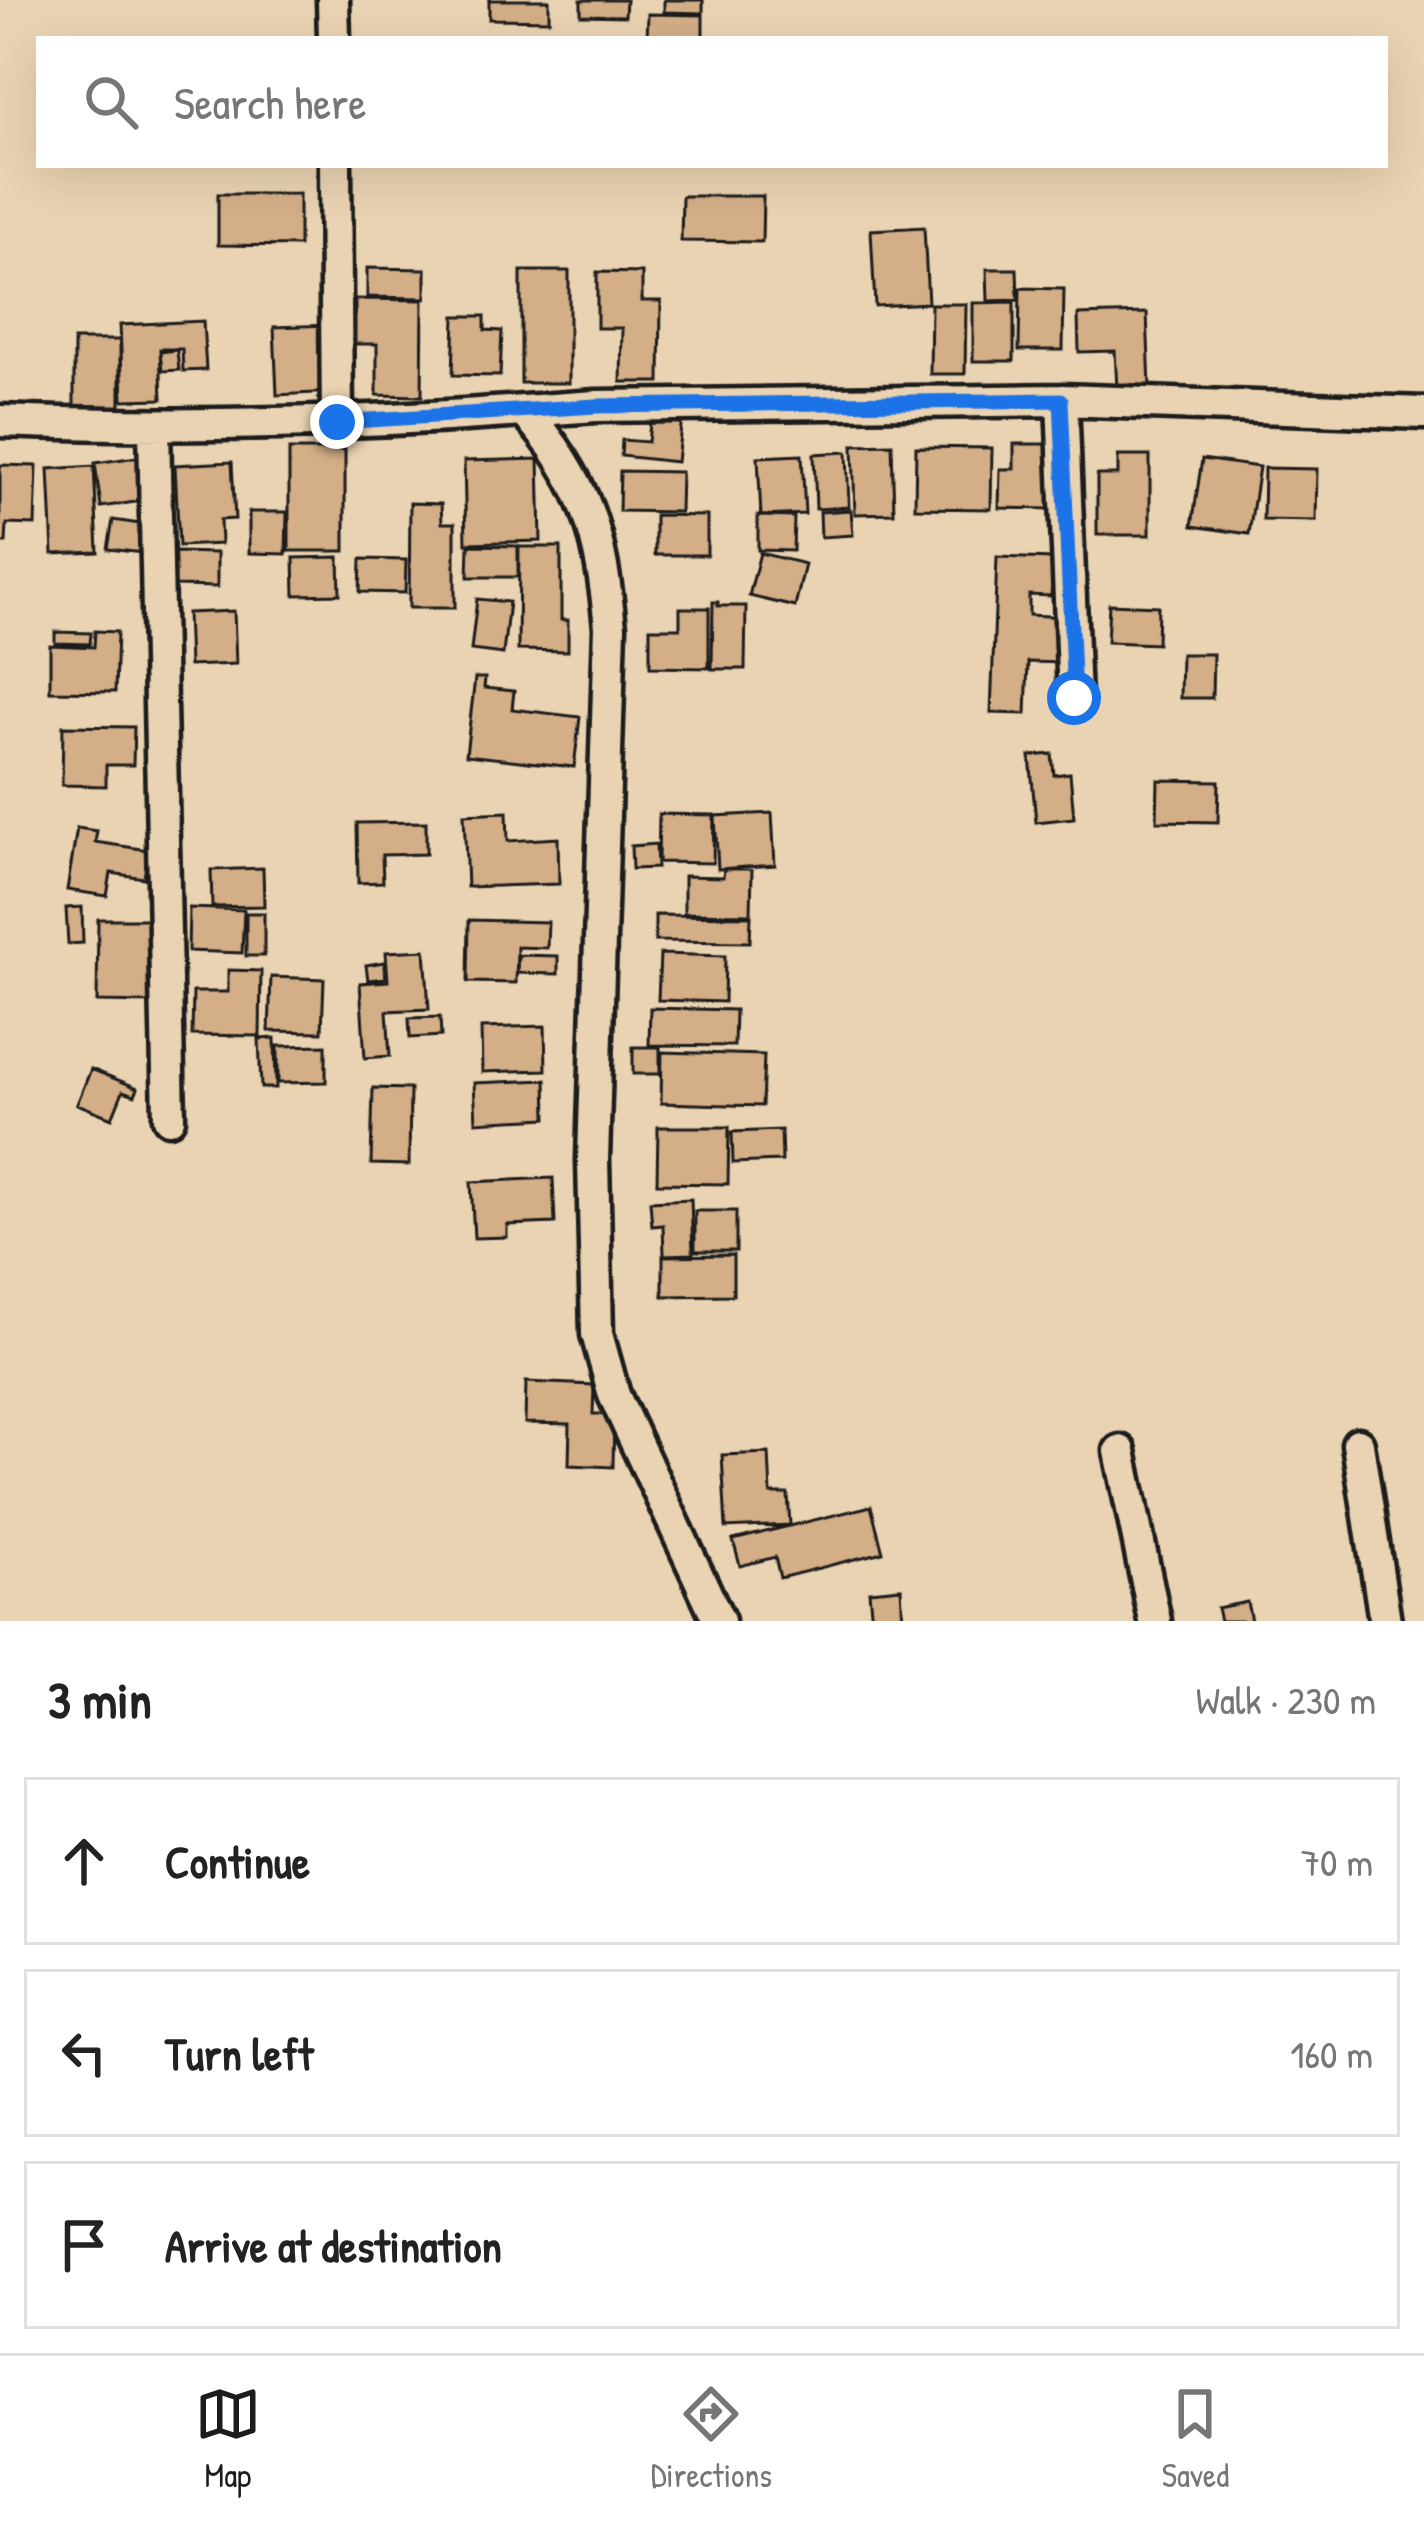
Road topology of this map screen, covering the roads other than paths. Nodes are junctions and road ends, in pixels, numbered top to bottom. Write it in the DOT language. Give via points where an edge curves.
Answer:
graph roads {
  1 [pos="333,0"];
  2 [pos="334,36"];
  3 [pos="335,168"];
  4 [pos="1061,400"];
  5 [pos="524,411"];
  6 [pos="1424,413"];
  7 [pos="0,421"];
  8 [pos="337,422"];
  9 [pos="154,428"];
  10 [pos="1074,698"];
  11 [pos="169,1118"];
  12 [pos="1358,1444"];
  13 [pos="1120,1451"];
  14 [pos="719,1621"];
  15 [pos="1155,1621"];
  16 [pos="1385,1621"];
  1 -- 2 [label="street"];
  3 -- 8 [label="street"];
  4 -- 5 [label="street"];
  4 -- 6 [label="street"];
  4 -- 10 [label="street"];
  5 -- 8 [label="street"];
  5 -- 14 [label="street" via="559,448 592,519 610,628 593,1159 598,1334 614,1395"];
  7 -- 9 [label="street"];
  8 -- 9 [label="street"];
  9 -- 11 [label="street"];
  12 -- 16 [label="street"];
  13 -- 15 [label="street"];
}
